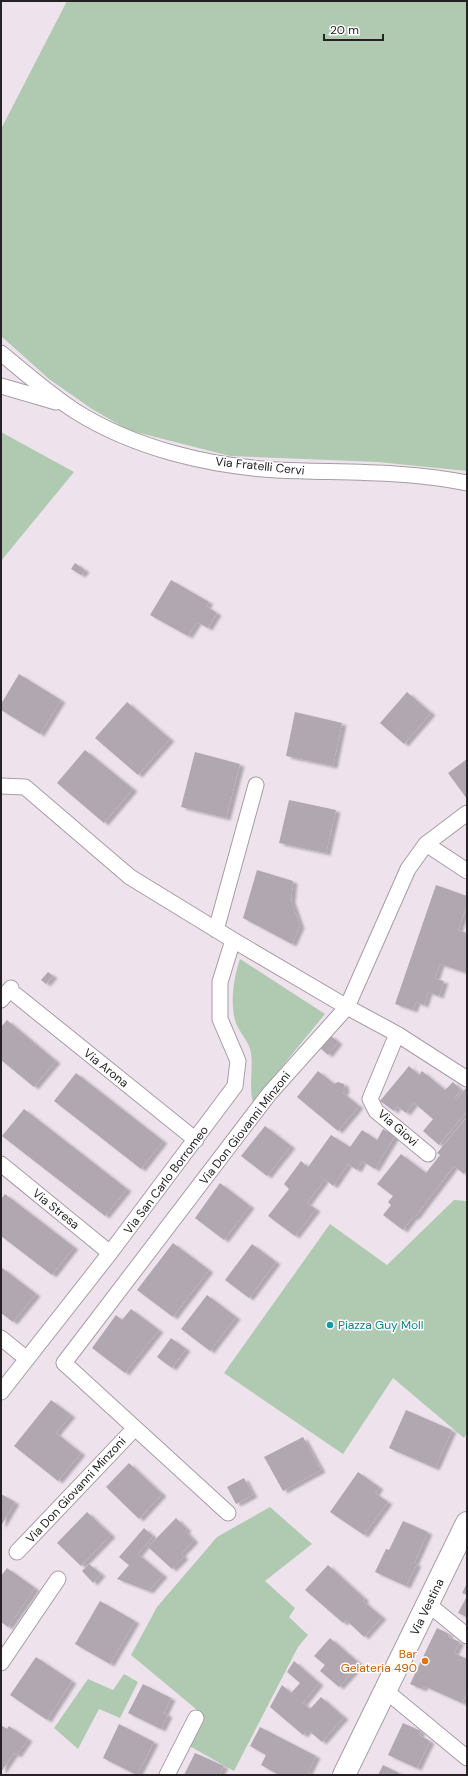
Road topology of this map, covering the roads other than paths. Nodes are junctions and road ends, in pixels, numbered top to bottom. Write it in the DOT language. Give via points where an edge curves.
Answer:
graph roads {
  1 [pos="1,353"];
  2 [pos="1,386"];
  3 [pos="64,404"];
  4 [pos="467,483"];
  5 [pos="256,785"];
  6 [pos="1,786"];
  7 [pos="467,813"];
  8 [pos="426,844"];
  9 [pos="467,871"];
  10 [pos="216,930"];
  11 [pos="233,940"];
  12 [pos="1,1000"];
  13 [pos="347,1007"];
  14 [pos="397,1034"];
  15 [pos="467,1079"];
  16 [pos="196,1140"];
  17 [pos="428,1154"];
  18 [pos="1,1164"];
  19 [pos="110,1253"];
  20 [pos="1,1338"];
  21 [pos="27,1359"];
  22 [pos="1,1392"];
  23 [pos="135,1428"];
  24 [pos="228,1514"];
  25 [pos="467,1523"];
  26 [pos="18,1552"];
  27 [pos="58,1579"];
  28 [pos="428,1604"];
  29 [pos="467,1636"];
  30 [pos="1,1663"];
  31 [pos="386,1691"];
  32 [pos="196,1718"];
  33 [pos="467,1758"];
  34 [pos="167,1775"];
  35 [pos="344,1775"];
  1 -- 3 [label="street"];
  2 -- 3 [label="street"];
  3 -- 4 [label="street, Via Fratelli Cervi" via="134,440 224,464 275,470 411,475"];
  5 -- 10 [label="street"];
  6 -- 10 [label="street" via="25,788 130,877"];
  7 -- 8 [label="street, Via Don Giovanni Minzoni"];
  8 -- 9 [label="street"];
  8 -- 13 [label="street, Via Don Giovanni Minzoni" via="408,869"];
  10 -- 11 [label="street"];
  11 -- 13 [label="street"];
  11 -- 16 [label="street, Via San Carlo Borromeo" via="220,982 220,1019 238,1061 235,1086"];
  12 -- 16 [label="street, Via Arona" via="13,991"];
  13 -- 14 [label="street"];
  13 -- 23 [label="street, Via Don Giovanni Minzoni" via="269,1094 64,1363"];
  14 -- 15 [label="street"];
  14 -- 17 [label="street, Via Giovi" via="370,1099 376,1110"];
  16 -- 19 [label="street, Via San Carlo Borromeo"];
  18 -- 19 [label="street, Via Stresa"];
  19 -- 21 [label="street, Via San Carlo Borromeo"];
  20 -- 21 [label="street"];
  21 -- 22 [label="street, Via San Carlo Borromeo"];
  23 -- 24 [label="street, Via Don Giovanni Minzoni"];
  23 -- 26 [label="street, Via Don Giovanni Minzoni"];
  25 -- 28 [label="main road, Via Vestina"];
  27 -- 30 [label="street"];
  28 -- 29 [label="street"];
  28 -- 31 [label="main road, Via Vestina"];
  31 -- 33 [label="street"];
  31 -- 35 [label="main road, Via Vestina"];
  32 -- 34 [label="street"];
}
